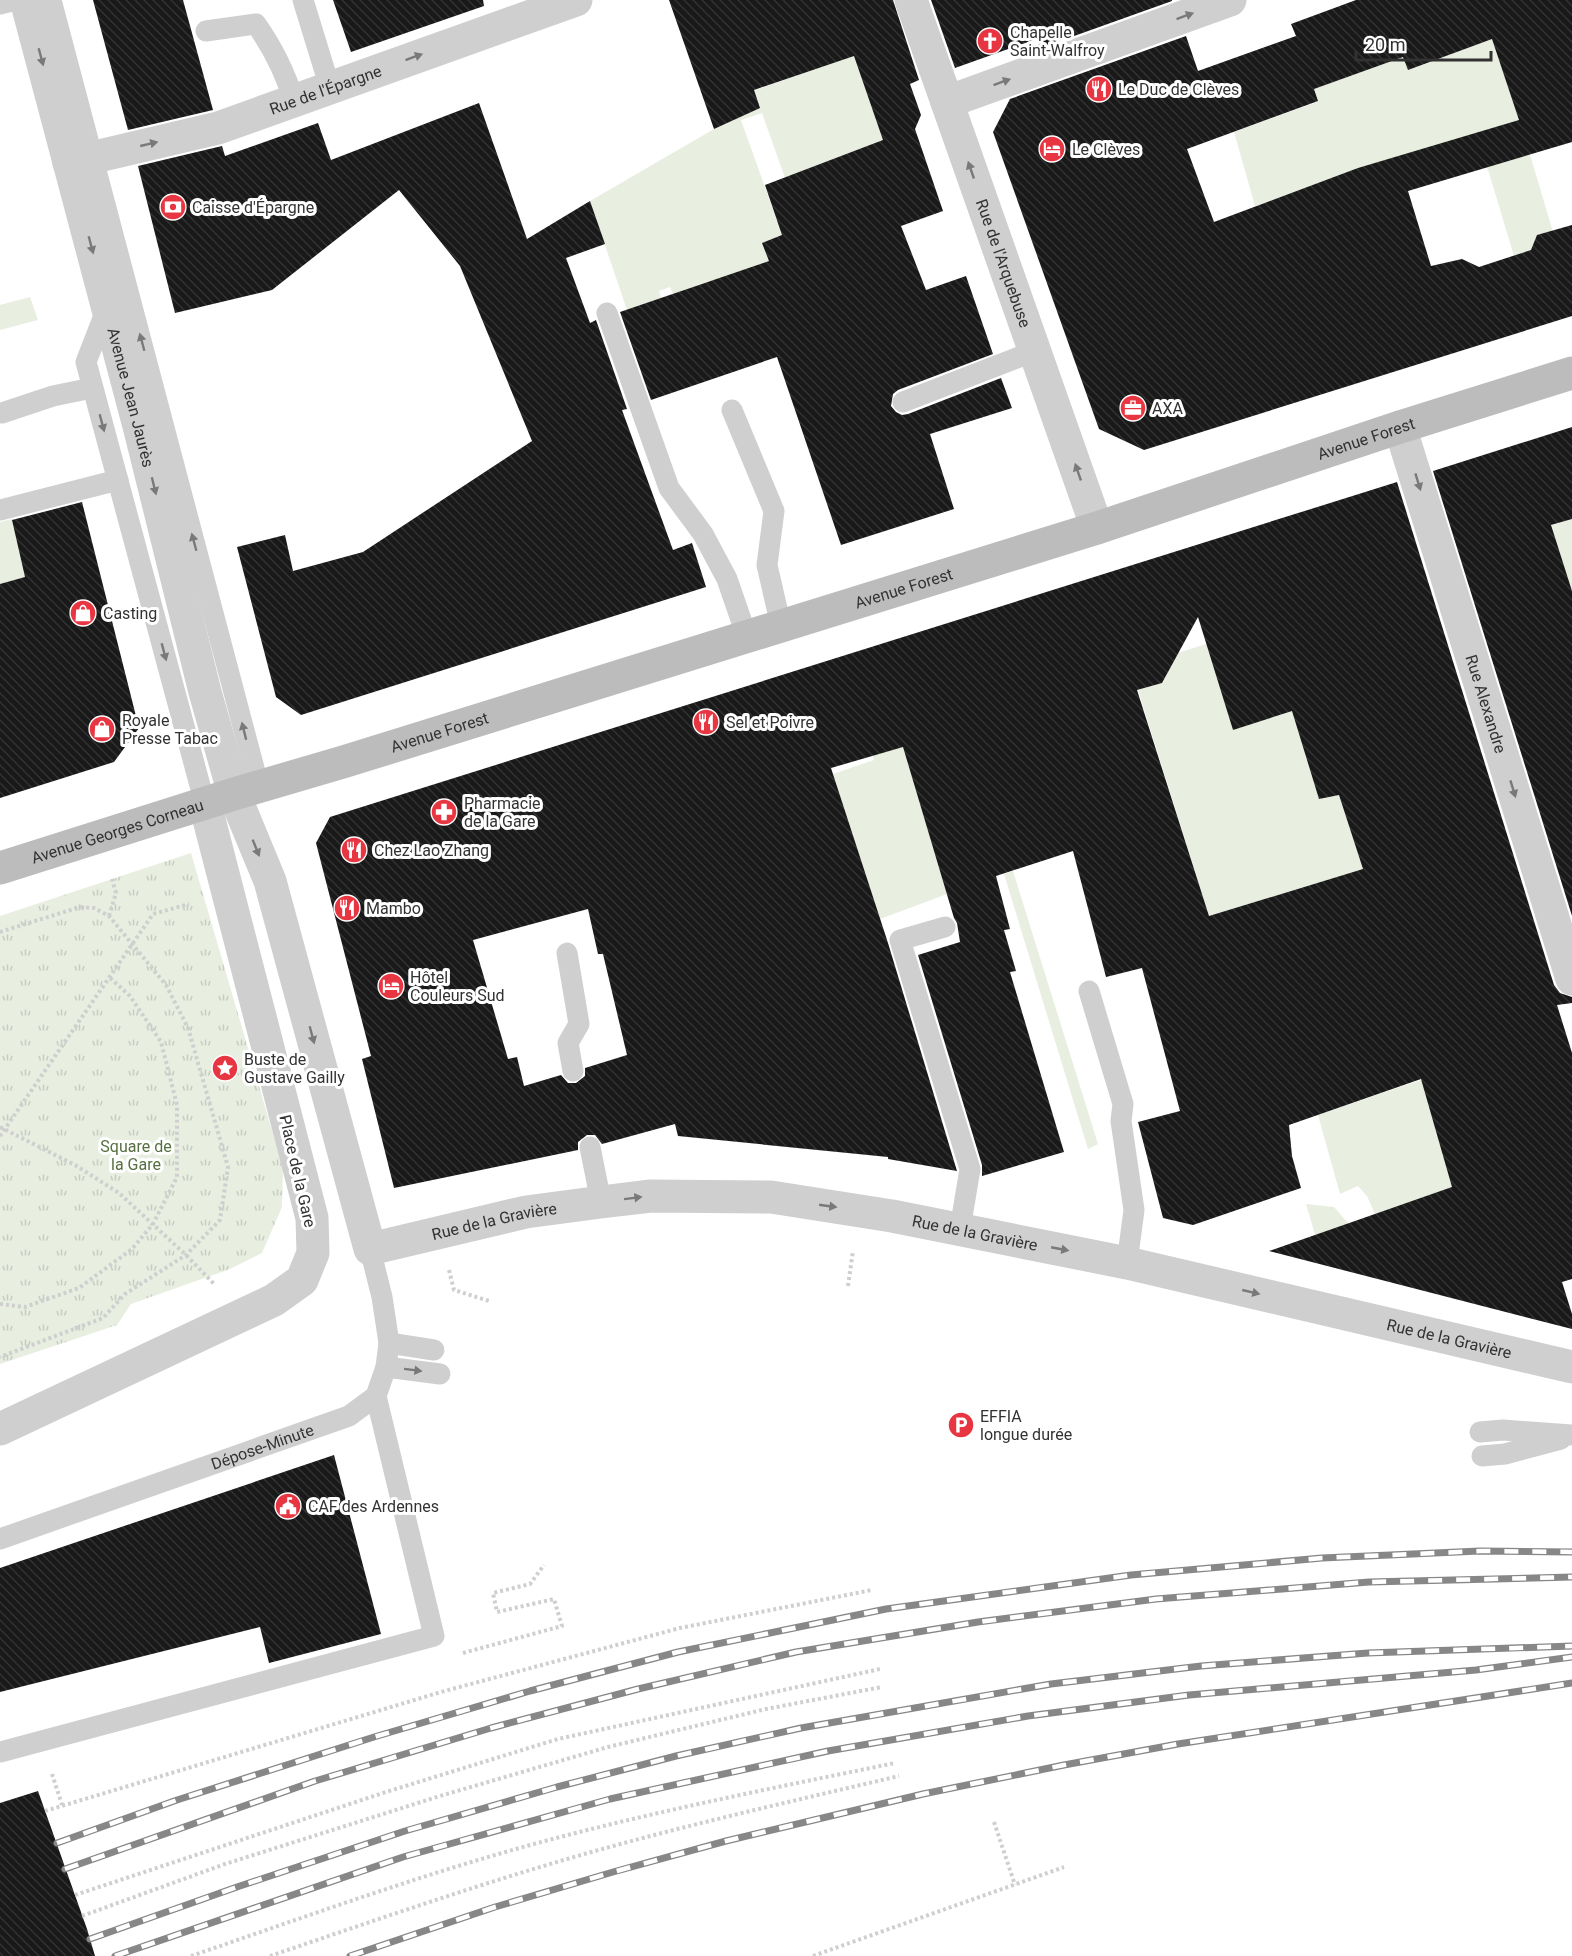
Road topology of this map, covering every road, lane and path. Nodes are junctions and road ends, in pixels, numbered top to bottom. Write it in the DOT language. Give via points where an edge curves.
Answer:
graph roads {
  1 [pos="16,0"];
  2 [pos="26,0"];
  3 [pos="51,0"];
  4 [pos="303,0"];
  5 [pos="576,0"];
  6 [pos="911,0"];
  7 [pos="1230,0"];
  8 [pos="0,4"];
  9 [pos="494,14"];
  10 [pos="206,31"];
  11 [pos="330,88"];
  12 [pos="294,100"];
  13 [pos="947,102"];
  14 [pos="80,160"];
  15 [pos="108,308"];
  16 [pos="607,314"];
  17 [pos="1035,351"];
  18 [pos="1572,373"];
  19 [pos="92,388"];
  20 [pos="903,402"];
  21 [pos="732,410"];
  22 [pos="1,415"];
  23 [pos="1400,427"];
  24 [pos="118,480"];
  25 [pos="0,510"];
  26 [pos="1097,528"];
  27 [pos="781,626"];
  28 [pos="747,637"];
  29 [pos="233,795"];
  30 [pos="0,868"];
  31 [pos="112,879"];
  32 [pos="194,903"];
  33 [pos="109,915"];
  34 [pos="945,927"];
  35 [pos="0,932"];
  36 [pos="133,943"];
  37 [pos="567,953"];
  38 [pos="109,977"];
  39 [pos="1572,979"];
  40 [pos="1089,991"];
  41 [pos="573,1071"];
  42 [pos="2,1128"];
  43 [pos="0,1136"];
  44 [pos="590,1147"];
  45 [pos="601,1202"];
  46 [pos="153,1224"];
  47 [pos="960,1229"];
  48 [pos="370,1249"];
  49 [pos="186,1255"];
  50 [pos="448,1262"];
  51 [pos="1127,1263"];
  52 [pos="489,1301"];
  53 [pos="0,1304"];
  54 [pos="243,1314"];
  55 [pos="388,1343"];
  56 [pos="434,1350"];
  57 [pos="0,1357"];
  58 [pos="386,1367"];
  59 [pos="1572,1367"];
  60 [pos="440,1374"];
  61 [pos="376,1396"];
  62 [pos="0,1429"];
  63 [pos="1480,1432"];
  64 [pos="1572,1436"];
  65 [pos="1482,1456"];
  66 [pos="0,1539"];
  67 [pos="872,1590"];
  68 [pos="880,1669"];
  69 [pos="882,1687"];
  70 [pos="0,1752"];
  71 [pos="895,1763"];
  72 [pos="899,1776"];
  73 [pos="45,1811"];
  74 [pos="994,1822"];
  75 [pos="1064,1867"];
  76 [pos="1015,1885"];
  77 [pos="75,1895"];
  78 [pos="82,1916"];
  79 [pos="190,1956"];
  80 [pos="270,1956"];
  81 [pos="813,1956"];
  1 -- 8 [label="lane"];
  2 -- 14 [label="street, Avenue Jean Jaurès, one-way"];
  3 -- 14 [label="lane"];
  4 -- 11 [label="lane"];
  5 -- 9 [label="street, Rue de l'Épargne"];
  6 -- 13 [label="street, Rue de l'Arquebuse"];
  13 -- 7 [label="street, one-way"];
  11 -- 9 [label="street, Rue de l'Épargne, one-way"];
  10 -- 12 [label="lane" via="256,24 286,74"];
  11 -- 12 [label="street, Rue de l'Épargne"];
  14 -- 12 [label="street, Rue de l'Épargne, one-way" via="218,128"];
  17 -- 13 [label="street, Rue de l'Arquebuse, one-way"];
  14 -- 15 [label="street, Avenue Jean Jaurès, one-way"];
  29 -- 14 [label="lane, one-way"];
  15 -- 19 [label="lane" via="86,362"];
  15 -- 29 [label="street, Avenue Jean Jaurès, one-way"];
  16 -- 28 [label="lane" via="669,488 703,534 727,579"];
  17 -- 20 [label="lane"];
  26 -- 17 [label="street, Rue de l'Arquebuse, one-way"];
  18 -- 23 [label="main road, Avenue Forest"];
  19 -- 22 [label="lane" via="53,396"];
  19 -- 24 [label="lane, one-way"];
  21 -- 27 [label="lane" via="774,511 768,565"];
  23 -- 26 [label="main road, Avenue Forest"];
  23 -- 39 [label="street, Rue Alexandre, one-way"];
  24 -- 25 [label="lane"];
  24 -- 29 [label="lane, one-way"];
  26 -- 27 [label="main road, Avenue Forest"];
  27 -- 28 [label="main road, Avenue Forest"];
  28 -- 29 [label="main road, Avenue Forest"];
  29 -- 30 [label="main road, Avenue Georges Corneau"];
  29 -- 48 [label="street, one-way" via="270,881"];
  29 -- 54 [label="street, Place de la Gare" via="312,1218 313,1253 302,1280 274,1300"];
  31 -- 33 [label="path" via="116,893"];
  32 -- 36 [label="path" via="153,914"];
  33 -- 35 [label="path" via="80,907"];
  33 -- 36 [label="path"];
  34 -- 47 [label="lane" via="900,940 970,1169"];
  36 -- 38 [label="path"];
  36 -- 49 [label="path" via="166,985 188,1028 228,1167 220,1220"];
  37 -- 41 [label="lane" via="579,1024 568,1043"];
  38 -- 42 [label="path"];
  38 -- 46 [label="path" via="130,996 161,1041 177,1105 177,1177"];
  40 -- 51 [label="lane" via="1123,1104 1121,1120 1134,1210"];
  42 -- 43 [label="path"];
  42 -- 46 [label="path" via="110,1187"];
  44 -- 45 [label="lane"];
  45 -- 47 [label="street, Rue de la Gravière, one-way" via="651,1196 771,1197"];
  45 -- 48 [label="street, Rue de la Gravière" via="526,1212"];
  46 -- 49 [label="path"];
  46 -- 53 [label="path" via="132,1249 79,1288 25,1307"];
  47 -- 51 [label="street, Rue de la Gravière, one-way"];
  48 -- 55 [label="lane"];
  49 -- 54 [label="path"];
  49 -- 57 [label="path" via="125,1294 103,1318"];
  50 -- 52 [label="path" via="454,1290"];
  51 -- 59 [label="street, Rue de la Gravière, one-way"];
  54 -- 62 [label="street, Place de la Gare"];
  55 -- 56 [label="lane"];
  55 -- 58 [label="lane"];
  58 -- 60 [label="lane, one-way"];
  58 -- 61 [label="lane"];
  61 -- 66 [label="lane, Dépose-Minute" via="349,1416"];
  61 -- 70 [label="lane" via="434,1636"];
  63 -- 64 [label="lane"];
  64 -- 65 [label="lane" via="1505,1454"];
  67 -- 73 [label="path" via="669,1631 441,1692"];
  68 -- 77 [label="path" via="558,1739"];
  69 -- 78 [label="path" via="766,1709 608,1747 225,1864"];
  71 -- 79 [label="path" via="676,1809 543,1842"];
  72 -- 80 [label="path" via="582,1855 466,1889"];
  74 -- 76 [label="path"];
  75 -- 76 [label="path"];
  76 -- 81 [label="path"];
}
